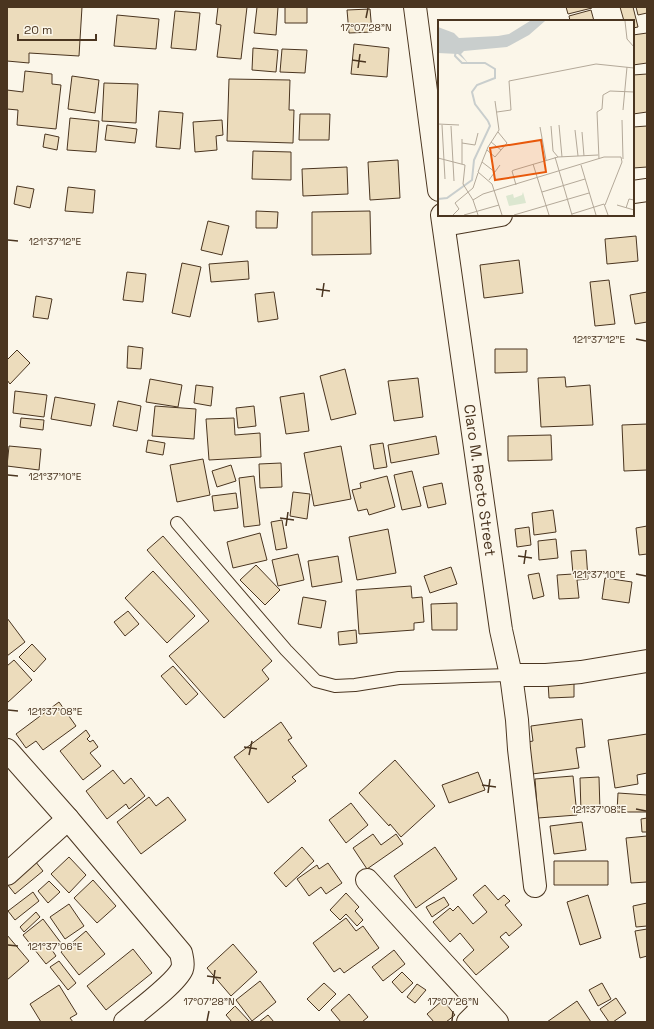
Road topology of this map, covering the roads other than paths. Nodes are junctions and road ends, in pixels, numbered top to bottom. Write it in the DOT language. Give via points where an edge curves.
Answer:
graph roads {
  1 [pos="415,7"];
  2 [pos="438,182"];
  3 [pos="647,190"];
  4 [pos="634,192"];
  5 [pos="489,216"];
  6 [pos="443,220"];
  7 [pos="177,523"];
  8 [pos="647,661"];
  9 [pos="511,675"];
  10 [pos="7,750"];
  11 [pos="68,819"];
  12 [pos="7,874"];
  13 [pos="367,880"];
  14 [pos="534,886"];
  15 [pos="483,1017"];
  16 [pos="125,1022"];
  1 -- 2 [label="street"];
  3 -- 4 [label="street"];
  5 -- 6 [label="street"];
  6 -- 9 [label="street, Claro M. Recto Street" via="501,630"];
  7 -- 9 [label="lane" via="286,650 316,681 335,686 399,678"];
  8 -- 9 [label="street" via="582,672"];
  9 -- 14 [label="street, Claro M. Recto Street"];
  10 -- 11 [label="street"];
  11 -- 12 [label="street"];
  11 -- 16 [label="street" via="181,953 182,968 164,989"];
  13 -- 15 [label="street"];
}
